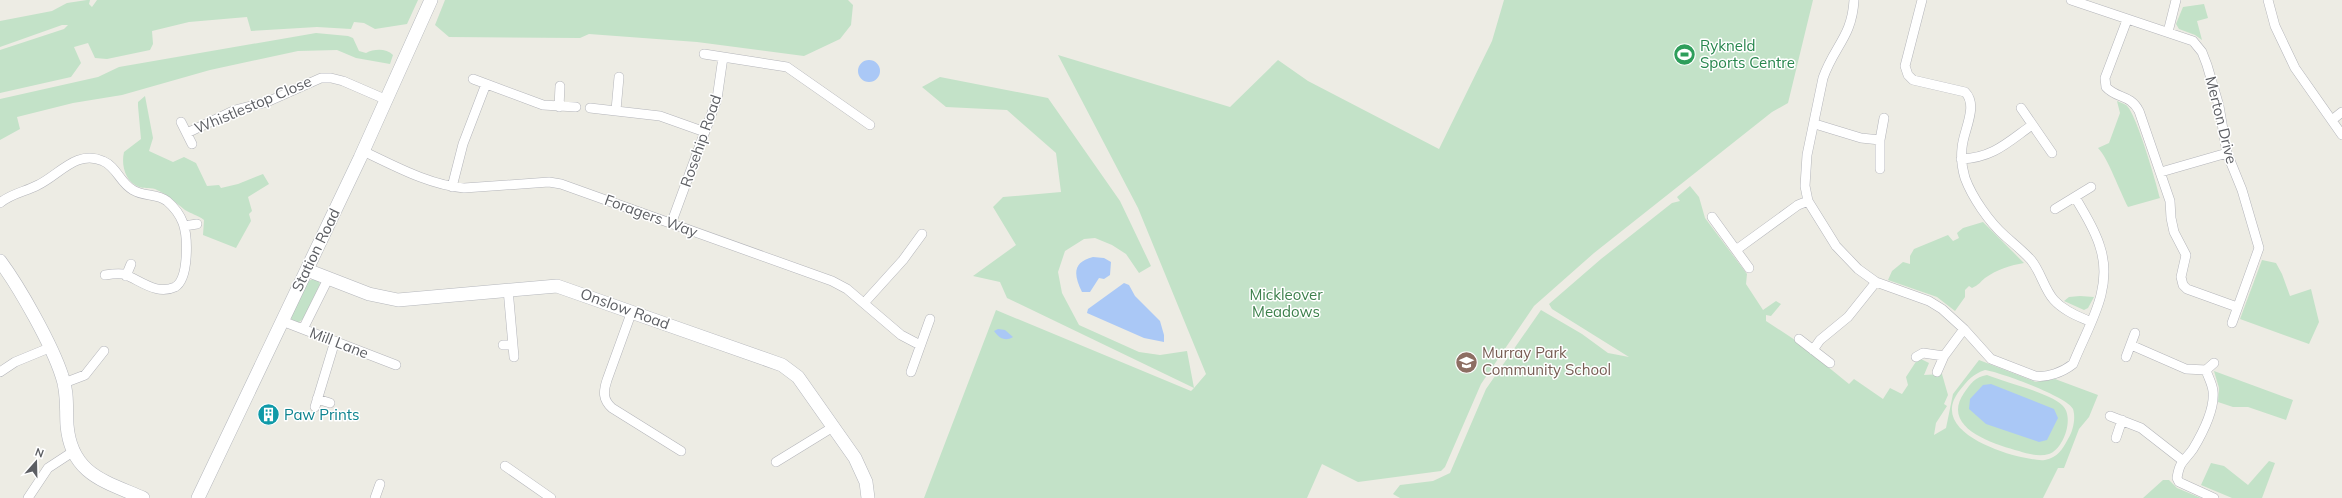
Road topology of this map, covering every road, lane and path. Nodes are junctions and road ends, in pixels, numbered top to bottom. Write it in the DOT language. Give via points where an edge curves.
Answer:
graph roads {
  1 [pos="431,0"];
  2 [pos="1854,0"];
  3 [pos="1922,0"];
  4 [pos="2071,0"];
  5 [pos="2176,0"];
  6 [pos="2268,0"];
  7 [pos="2127,20"];
  8 [pos="2168,32"];
  9 [pos="704,54"];
  10 [pos="723,57"];
  11 [pos="619,77"];
  12 [pos="473,79"];
  13 [pos="486,84"];
  14 [pos="560,86"];
  15 [pos="387,100"];
  16 [pos="559,107"];
  17 [pos="576,107"];
  18 [pos="590,108"];
  19 [pos="2022,108"];
  20 [pos="616,110"];
  21 [pos="2342,112"];
  22 [pos="1884,118"];
  23 [pos="2332,120"];
  24 [pos="181,122"];
  25 [pos="1815,124"];
  26 [pos="870,125"];
  27 [pos="2032,125"];
  28 [pos="705,132"];
  29 [pos="186,133"];
  30 [pos="2342,135"];
  31 [pos="1880,140"];
  32 [pos="192,144"];
  33 [pos="364,151"];
  34 [pos="2052,153"];
  35 [pos="2227,153"];
  36 [pos="1962,160"];
  37 [pos="1880,169"];
  38 [pos="2161,172"];
  39 [pos="452,187"];
  40 [pos="2091,187"];
  41 [pos="2075,197"];
  42 [pos="1808,201"];
  43 [pos="0,203"];
  44 [pos="2055,209"];
  45 [pos="1712,217"];
  46 [pos="197,224"];
  47 [pos="671,224"];
  48 [pos="184,226"];
  49 [pos="922,234"];
  50 [pos="1736,250"];
  51 [pos="0,261"];
  52 [pos="131,264"];
  53 [pos="1749,268"];
  54 [pos="306,270"];
  55 [pos="105,275"];
  56 [pos="126,276"];
  57 [pos="328,279"];
  58 [pos="1876,282"];
  59 [pos="508,289"];
  60 [pos="865,302"];
  61 [pos="2237,307"];
  62 [pos="632,311"];
  63 [pos="930,319"];
  64 [pos="282,321"];
  65 [pos="2091,322"];
  66 [pos="2232,323"];
  67 [pos="303,329"];
  68 [pos="1964,329"];
  69 [pos="2135,333"];
  70 [pos="1798,340"];
  71 [pos="335,341"];
  72 [pos="503,345"];
  73 [pos="513,345"];
  74 [pos="920,345"];
  75 [pos="2131,345"];
  76 [pos="49,348"];
  77 [pos="1813,350"];
  78 [pos="104,351"];
  79 [pos="1944,356"];
  80 [pos="514,357"];
  81 [pos="1916,357"];
  82 [pos="2126,357"];
  83 [pos="1830,363"];
  84 [pos="2214,363"];
  85 [pos="396,365"];
  86 [pos="2206,370"];
  87 [pos="0,372"];
  88 [pos="911,372"];
  89 [pos="1937,372"];
  90 [pos="64,382"];
  91 [pos="330,403"];
  92 [pos="2110,416"];
  93 [pos="2122,420"];
  94 [pos="833,427"];
  95 [pos="676,436"];
  96 [pos="2116,438"];
  97 [pos="670,444"];
  98 [pos="74,451"];
  99 [pos="681,451"];
  100 [pos="2182,460"];
  101 [pos="776,462"];
  102 [pos="505,466"];
  103 [pos="380,484"];
  104 [pos="28,498"];
  105 [pos="143,498"];
  106 [pos="198,498"];
  107 [pos="375,498"];
  108 [pos="551,498"];
  109 [pos="868,498"];
  110 [pos="2214,498"];
  1 -- 15 [label="street, Station Road"];
  2 -- 25 [label="street" via="1850,28 1827,65"];
  3 -- 36 [label="street" via="1905,66 1913,80 1965,92 1969,96 1971,107 1962,146"];
  4 -- 7 [label="street, Merton Drive"];
  5 -- 8 [label="street"];
  6 -- 23 [label="street" via="2290,60"];
  7 -- 8 [label="street, Merton Drive"];
  7 -- 38 [label="street" via="2104,82 2109,91 2133,101"];
  8 -- 35 [label="street, Merton Drive" via="2193,41 2202,52 2219,106"];
  9 -- 10 [label="street"];
  10 -- 26 [label="street" via="787,67"];
  10 -- 28 [label="street, Rosehip Road" via="717,99"];
  11 -- 20 [label="street"];
  12 -- 13 [label="street"];
  13 -- 16 [label="street" via="543,105"];
  13 -- 39 [label="street" via="463,144"];
  14 -- 16 [label="street"];
  15 -- 29 [label="street, Whistlestop Close" via="343,81 321,78 267,102 235,110"];
  15 -- 33 [label="street, Station Road"];
  16 -- 17 [label="street"];
  18 -- 20 [label="street"];
  19 -- 27 [label="street"];
  20 -- 28 [label="street" via="660,116"];
  21 -- 23 [label="street"];
  22 -- 31 [label="street"];
  23 -- 30 [label="street"];
  24 -- 29 [label="street, Whistlestop Close"];
  25 -- 31 [label="street" via="1861,138"];
  25 -- 42 [label="street" via="1805,168"];
  27 -- 34 [label="street"];
  27 -- 36 [label="street" via="1988,155"];
  28 -- 47 [label="street, Rosehip Road"];
  29 -- 32 [label="street, Whistlestop Close"];
  31 -- 37 [label="street"];
  33 -- 39 [label="street, Foragers Way" via="434,182"];
  33 -- 54 [label="street, Station Road"];
  35 -- 38 [label="street"];
  35 -- 61 [label="street, Merton Drive" via="2242,190 2259,248"];
  36 -- 65 [label="street" via="1965,178 1978,201 2004,235 2022,249 2033,262 2054,300 2072,314"];
  38 -- 61 [label="street" via="2170,201 2174,232 2186,255 2183,285 2187,289"];
  39 -- 47 [label="street, Foragers Way" via="549,182 561,184"];
  40 -- 41 [label="street"];
  41 -- 44 [label="street"];
  41 -- 65 [label="street" via="2097,239 2105,271 2101,300"];
  42 -- 50 [label="street" via="1798,205"];
  42 -- 58 [label="street" via="1836,246 1858,269"];
  43 -- 48 [label="street" via="16,193 39,185 73,162 90,158 109,165 134,191 166,200 179,215"];
  45 -- 50 [label="street"];
  46 -- 48 [label="street"];
  47 -- 60 [label="street, Foragers Way" via="832,281"];
  48 -- 56 [label="street" via="186,257 183,275 176,286 157,288"];
  49 -- 60 [label="street" via="903,260"];
  50 -- 53 [label="street"];
  51 -- 76 [label="street"];
  52 -- 56 [label="street"];
  54 -- 57 [label="street, Onslow Road"];
  54 -- 64 [label="street, Station Road"];
  55 -- 56 [label="street"];
  57 -- 59 [label="street, Onslow Road" via="369,294 398,300"];
  57 -- 67 [label="street"];
  58 -- 68 [label="street" via="1929,301"];
  58 -- 77 [label="street" via="1848,317 1820,340"];
  59 -- 62 [label="street, Onslow Road" via="557,286"];
  59 -- 73 [label="street"];
  60 -- 74 [label="street, Foragers Way" via="901,335"];
  61 -- 66 [label="street, Merton Drive"];
  62 -- 94 [label="street, Onslow Road" via="788,368 798,377"];
  62 -- 97 [label="street" via="604,389 605,400 612,408"];
  63 -- 74 [label="street"];
  64 -- 67 [label="street, Mill Lane"];
  64 -- 106 [label="street, Station Road"];
  65 -- 68 [label="street" via="2073,364 2067,369 2041,377 1992,359"];
  67 -- 71 [label="street, Mill Lane"];
  68 -- 79 [label="street"];
  69 -- 75 [label="street"];
  70 -- 77 [label="street"];
  71 -- 85 [label="street, Mill Lane"];
  71 -- 91 [label="street" via="316,403"];
  72 -- 73 [label="street"];
  73 -- 80 [label="street"];
  74 -- 88 [label="street"];
  75 -- 82 [label="street"];
  75 -- 86 [label="street" via="2186,369"];
  76 -- 87 [label="street" via="15,362"];
  76 -- 90 [label="street"];
  77 -- 83 [label="street"];
  78 -- 90 [label="street" via="85,375"];
  79 -- 81 [label="street" via="1923,353"];
  79 -- 89 [label="street"];
  84 -- 86 [label="street"];
  86 -- 100 [label="street" via="2213,391 2211,405 2199,438"];
  90 -- 98 [label="street" via="68,430"];
  92 -- 93 [label="street"];
  93 -- 96 [label="street"];
  93 -- 100 [label="street" via="2141,428"];
  94 -- 101 [label="street" via="782,453"];
  94 -- 109 [label="street, Onslow Road" via="860,466"];
  95 -- 97 [label="street"];
  97 -- 99 [label="street"];
  98 -- 104 [label="street" via="48,468"];
  98 -- 105 [label="street" via="92,476"];
  100 -- 110 [label="street" via="2177,478 2179,482"];
  102 -- 108 [label="street"];
  103 -- 107 [label="street"];
}
